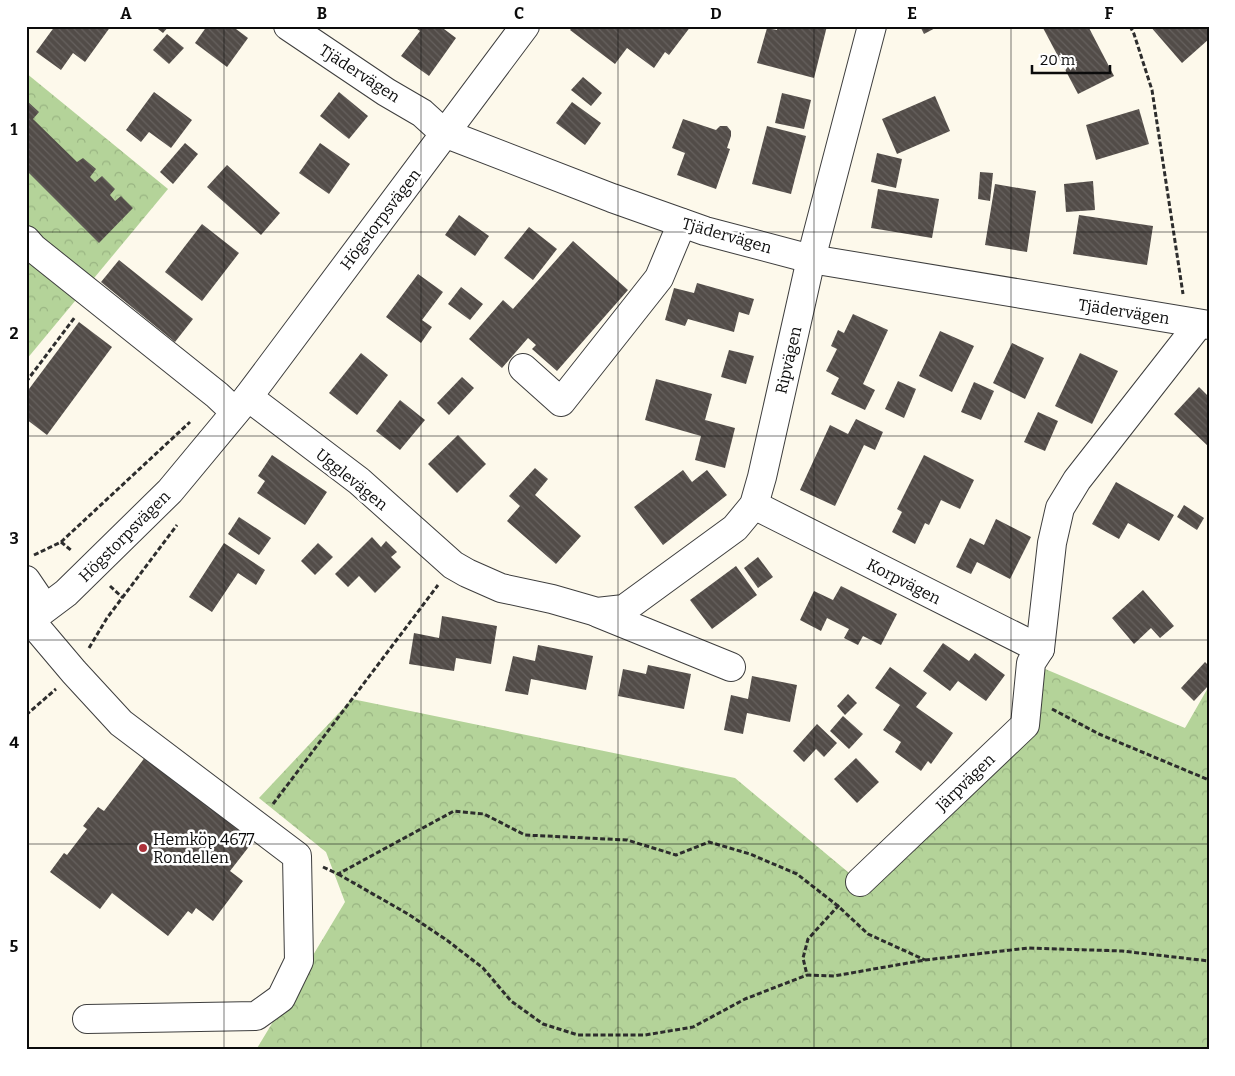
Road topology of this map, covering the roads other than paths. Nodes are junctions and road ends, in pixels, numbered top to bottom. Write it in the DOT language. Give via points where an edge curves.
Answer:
graph roads {
  1 [pos="288,26"];
  2 [pos="525,26"];
  3 [pos="872,26"];
  4 [pos="444,133"];
  5 [pos="682,223"];
  6 [pos="26,240"];
  7 [pos="811,259"];
  8 [pos="1199,324"];
  9 [pos="524,368"];
  10 [pos="233,402"];
  11 [pos="754,505"];
  12 [pos="452,565"];
  13 [pos="29,568"];
  14 [pos="597,612"];
  15 [pos="34,617"];
  16 [pos="1036,656"];
  17 [pos="731,667"];
  18 [pos="860,882"];
  19 [pos="87,1019"];
  1 -- 4 [label="street, Tjädervägen" via="422,113"];
  2 -- 4 [label="street, Högstorpsvägen"];
  3 -- 7 [label="street, Ripvägen"];
  4 -- 5 [label="street, Tjädervägen"];
  4 -- 10 [label="street, Högstorpsvägen"];
  5 -- 7 [label="street, Tjädervägen"];
  5 -- 9 [label="street" via="660,278 562,402"];
  6 -- 10 [label="street" via="98,300"];
  7 -- 8 [label="street, Tjädervägen"];
  7 -- 11 [label="street, Ripvägen"];
  8 -- 16 [label="street, Järpvägen" via="1076,480 1060,508"];
  10 -- 12 [label="street, Ugglevägen" via="359,481"];
  10 -- 15 [label="street, Högstorpsvägen" via="170,491 66,592"];
  11 -- 14 [label="street, Ripvägen" via="735,528 624,609"];
  11 -- 16 [label="street, Korpvägen"];
  12 -- 14 [label="street, Ripvägen" via="501,588"];
  13 -- 15 [label="street"];
  14 -- 17 [label="street, Ripvägen"];
  15 -- 19 [label="street" via="74,672 121,723 297,856 299,961 281,998 256,1016"];
  16 -- 18 [label="street, Järpvägen" via="1025,725"];
}
